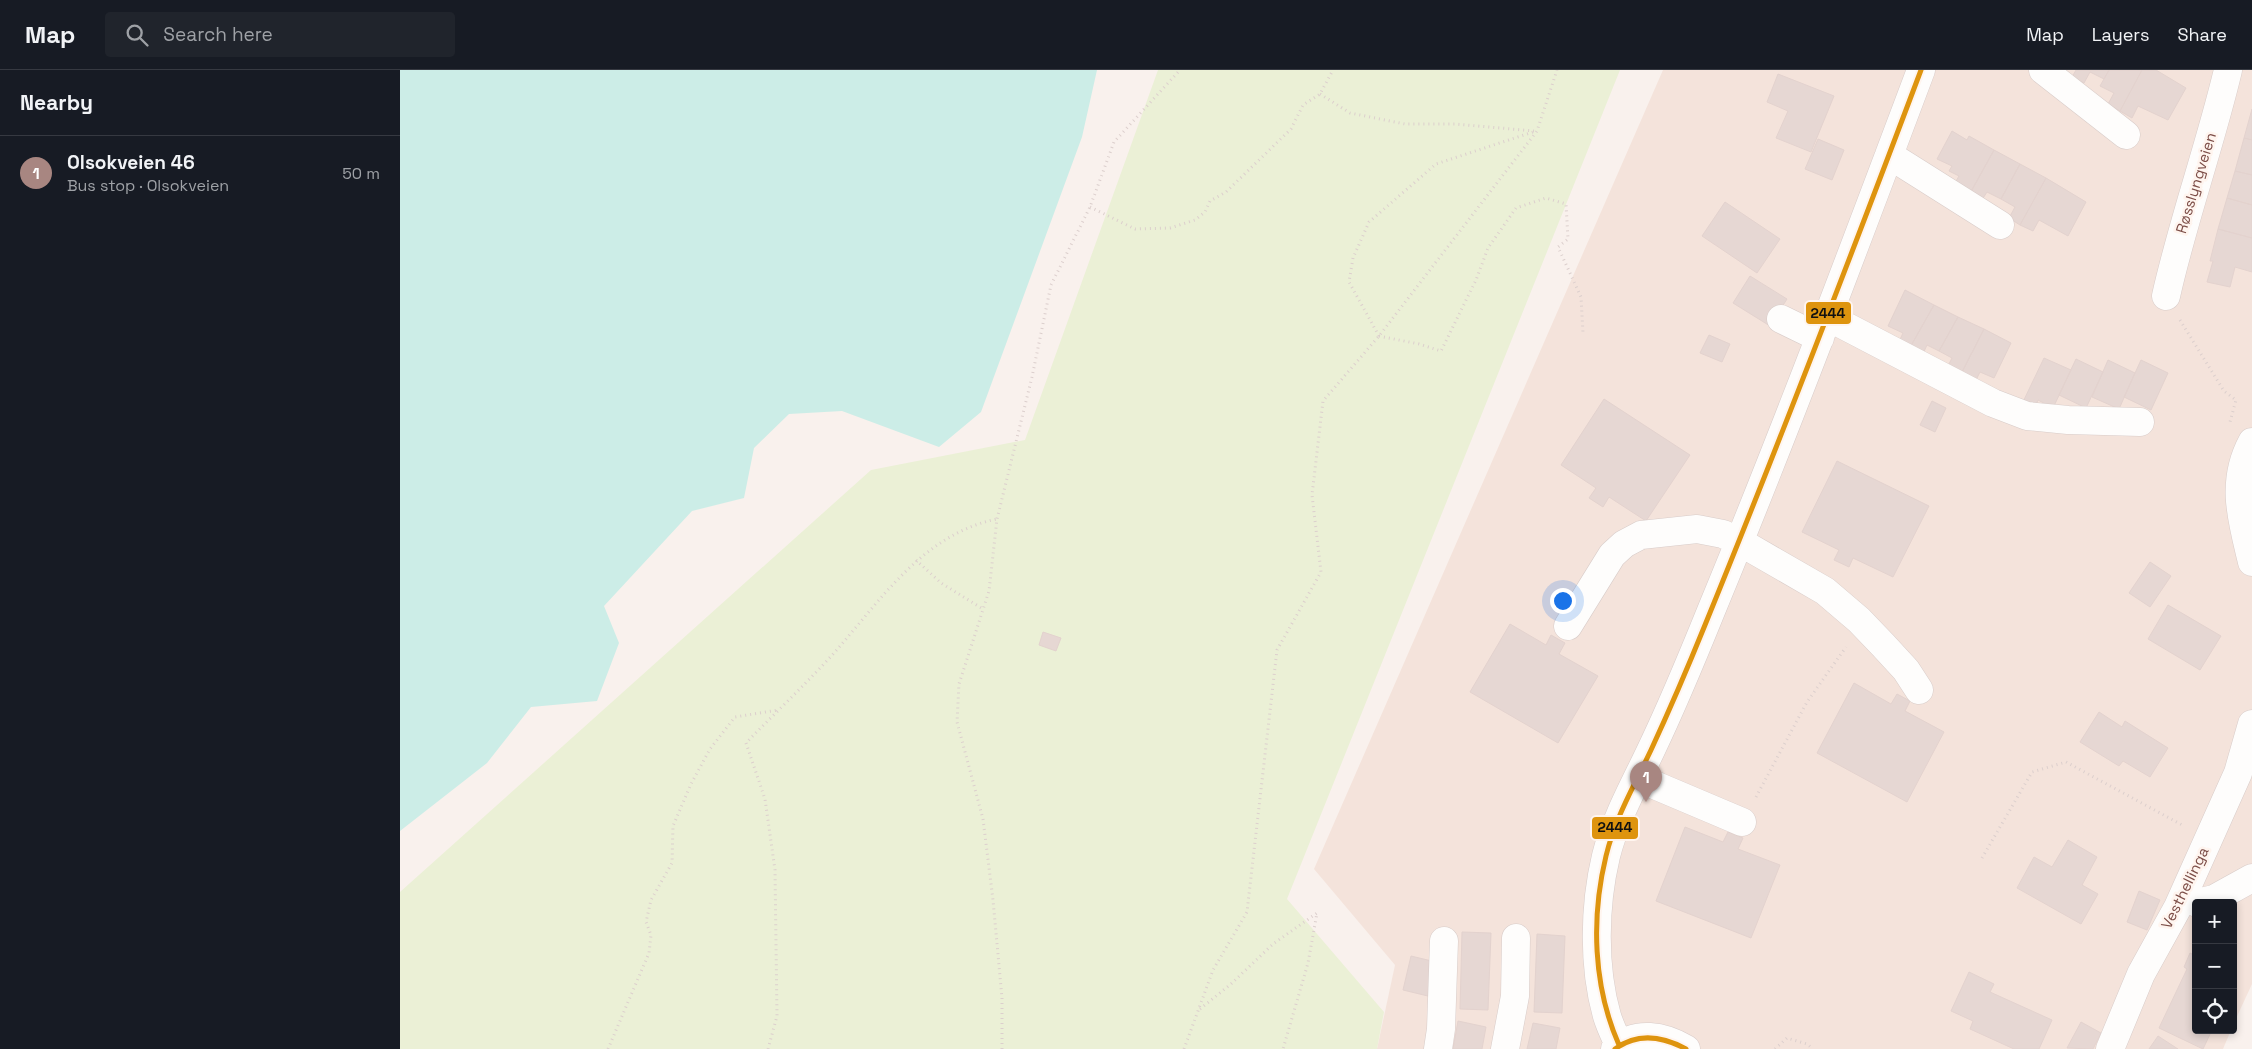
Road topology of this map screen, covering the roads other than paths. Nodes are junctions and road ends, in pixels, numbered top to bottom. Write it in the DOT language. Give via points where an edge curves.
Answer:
graph roads {
  1 [pos="1921,70"];
  2 [pos="2043,70"];
  3 [pos="2228,70"];
  4 [pos="2126,135"];
  5 [pos="1889,155"];
  6 [pos="2000,225"];
  7 [pos="2166,296"];
  8 [pos="1781,319"];
  9 [pos="1824,328"];
  10 [pos="2140,422"];
  11 [pos="2250,446"];
  12 [pos="1740,542"];
  13 [pos="2252,562"];
  14 [pos="1568,626"];
  15 [pos="1919,690"];
  16 [pos="2252,724"];
  17 [pos="1638,778"];
  18 [pos="1742,822"];
  19 [pos="2252,878"];
  20 [pos="2190,904"];
  21 [pos="1516,938"];
  22 [pos="1444,942"];
  23 [pos="1617,1047"];
  24 [pos="1438,1049"];
  25 [pos="1506,1049"];
  26 [pos="1686,1049"];
  27 [pos="2110,1049"];
  1 -- 5 [label="street"];
  2 -- 4 [label="street"];
  3 -- 7 [label="street, Røsslyngveien" via="2180,234"];
  5 -- 6 [label="street"];
  5 -- 9 [label="street"];
  8 -- 9 [label="street"];
  9 -- 10 [label="street" via="2027,416"];
  9 -- 12 [label="street"];
  11 -- 13 [label="street" via="2239,480 2238,498"];
  12 -- 14 [label="street" via="1724,534 1697,529 1641,534 1612,555"];
  12 -- 15 [label="street" via="1825,591 1865,626 1906,670"];
  12 -- 17 [label="street" via="1690,664"];
  16 -- 20 [label="street, Vesthellinga" via="2238,773 2208,839"];
  17 -- 18 [label="street"];
  17 -- 23 [label="street" via="1606,853 1599,888 1600,979"];
  19 -- 20 [label="street" via="2214,899"];
  20 -- 27 [label="street, Vesthellinga" via="2141,974"];
  21 -- 25 [label="street" via="1515,996"];
  22 -- 24 [label="street"];
  23 -- 26 [label="street" via="1635,1038 1653,1036 1671,1040"];
}
